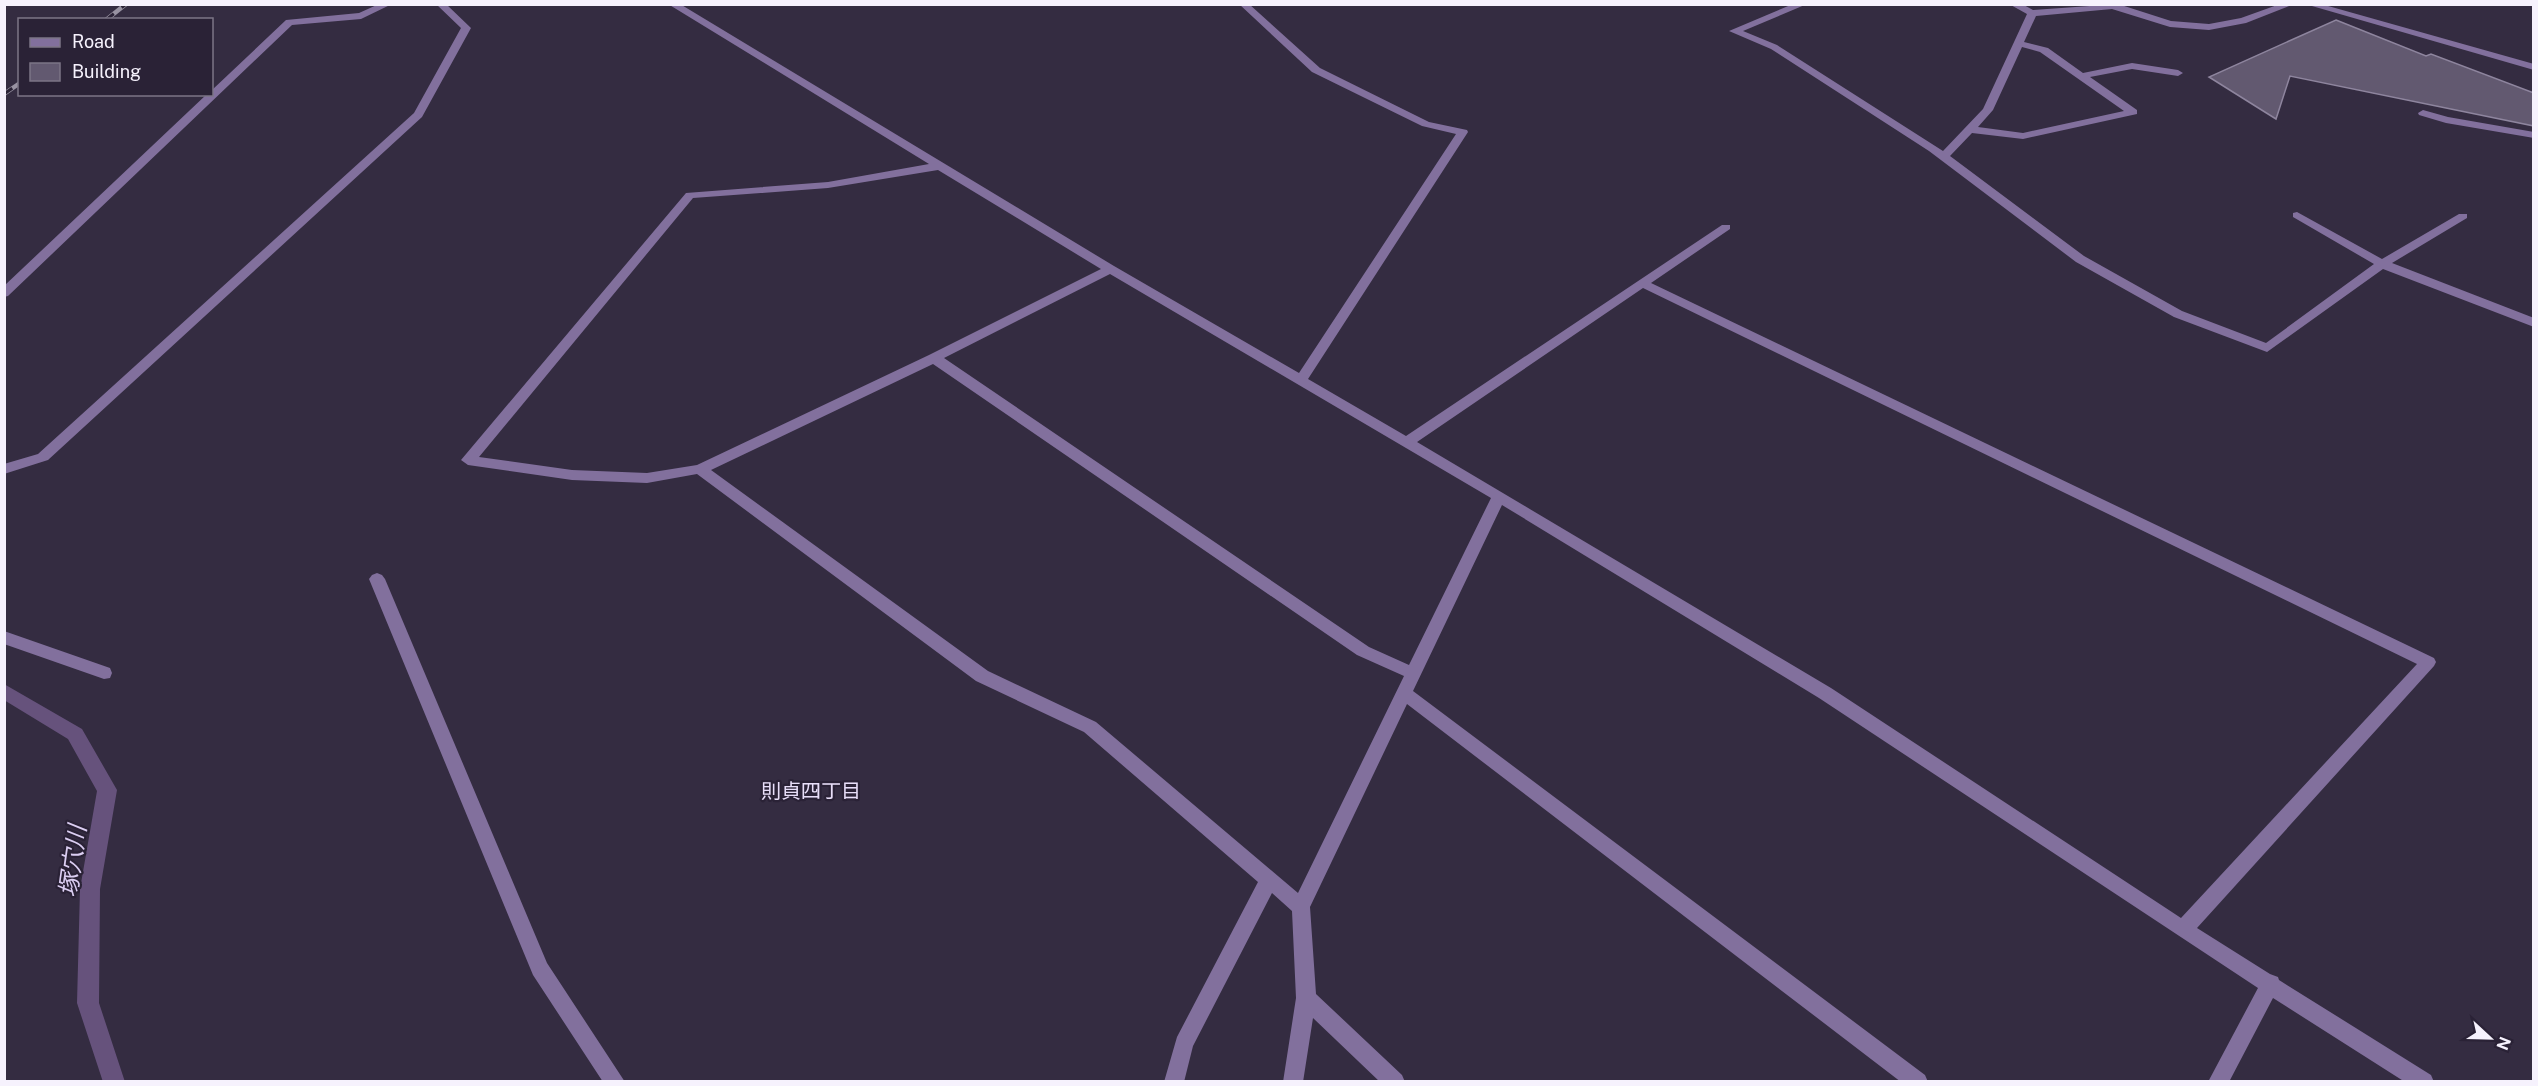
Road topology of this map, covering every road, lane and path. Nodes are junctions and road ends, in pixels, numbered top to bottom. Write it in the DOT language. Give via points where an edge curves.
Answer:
graph roads {
  1 [pos="388,4"];
  2 [pos="440,4"];
  3 [pos="672,4"];
  4 [pos="1243,4"];
  5 [pos="1803,4"];
  6 [pos="2013,4"];
  7 [pos="2290,4"];
  8 [pos="2309,4"];
  9 [pos="2032,13"];
  10 [pos="2018,43"];
  11 [pos="2534,67"];
  12 [pos="2178,73"];
  13 [pos="2082,76"];
  14 [pos="213,94"];
  15 [pos="210,96"];
  16 [pos="2423,113"];
  17 [pos="1970,129"];
  18 [pos="2534,135"];
  19 [pos="1943,157"];
  20 [pos="939,166"];
  21 [pos="2297,215"];
  22 [pos="2463,216"];
  23 [pos="1726,227"];
  24 [pos="2382,264"];
  25 [pos="1110,269"];
  26 [pos="1644,284"];
  27 [pos="4,293"];
  28 [pos="2534,323"];
  29 [pos="934,358"];
  30 [pos="1301,380"];
  31 [pos="1407,442"];
  32 [pos="4,469"];
  33 [pos="700,469"];
  34 [pos="1499,496"];
  35 [pos="377,579"];
  36 [pos="4,637"];
  37 [pos="104,673"];
  38 [pos="1412,673"];
  39 [pos="1403,692"];
  40 [pos="1269,880"];
  41 [pos="1301,907"];
  42 [pos="2183,930"];
  43 [pos="2271,982"];
  44 [pos="1306,998"];
  45 [pos="615,1082"];
  46 [pos="1174,1082"];
  47 [pos="1293,1082"];
  48 [pos="1395,1082"];
  49 [pos="1918,1082"];
  50 [pos="2218,1082"];
  51 [pos="2424,1082"];
  1 -- 14 [label="street" via="361,16 289,21"];
  2 -- 32 [label="street" via="466,28 418,115 43,457"];
  3 -- 20 [label="street"];
  4 -- 30 [label="street" via="1316,70 1426,124 1463,132"];
  5 -- 19 [label="street" via="1734,31 1774,47"];
  6 -- 9 [label="street"];
  7 -- 9 [label="street" via="2243,21 2209,27 2170,24 2113,6"];
  8 -- 11 [label="street"];
  9 -- 10 [label="street"];
  10 -- 13 [label="street" via="2044,50"];
  10 -- 17 [label="street" via="1988,110"];
  12 -- 13 [label="street" via="2132,66"];
  13 -- 17 [label="street" via="2133,112 2024,136"];
  15 -- 27 [label="street"];
  16 -- 18 [label="street"];
  17 -- 19 [label="street"];
  19 -- 24 [label="street" via="2080,259 2178,314 2267,348"];
  20 -- 25 [label="street"];
  20 -- 33 [label="street" via="828,185 690,195 468,460 572,475 647,478"];
  21 -- 24 [label="street"];
  22 -- 24 [label="street"];
  23 -- 26 [label="street"];
  24 -- 28 [label="street"];
  25 -- 29 [label="street"];
  25 -- 30 [label="street"];
  26 -- 31 [label="street"];
  26 -- 42 [label="street" via="2428,662"];
  29 -- 33 [label="street"];
  29 -- 38 [label="street" via="1363,651"];
  30 -- 31 [label="street"];
  31 -- 34 [label="street"];
  33 -- 40 [label="street" via="982,676 1090,727"];
  34 -- 38 [label="street"];
  34 -- 42 [label="street" via="1825,693"];
  35 -- 45 [label="street" via="540,969"];
  36 -- 37 [label="street"];
  38 -- 39 [label="street"];
  39 -- 41 [label="street"];
  39 -- 49 [label="street"];
  40 -- 41 [label="street"];
  40 -- 46 [label="street" via="1184,1044"];
  41 -- 44 [label="street"];
  42 -- 43 [label="street"];
  43 -- 50 [label="street"];
  43 -- 51 [label="street"];
  44 -- 47 [label="street"];
  44 -- 48 [label="street"];
}
